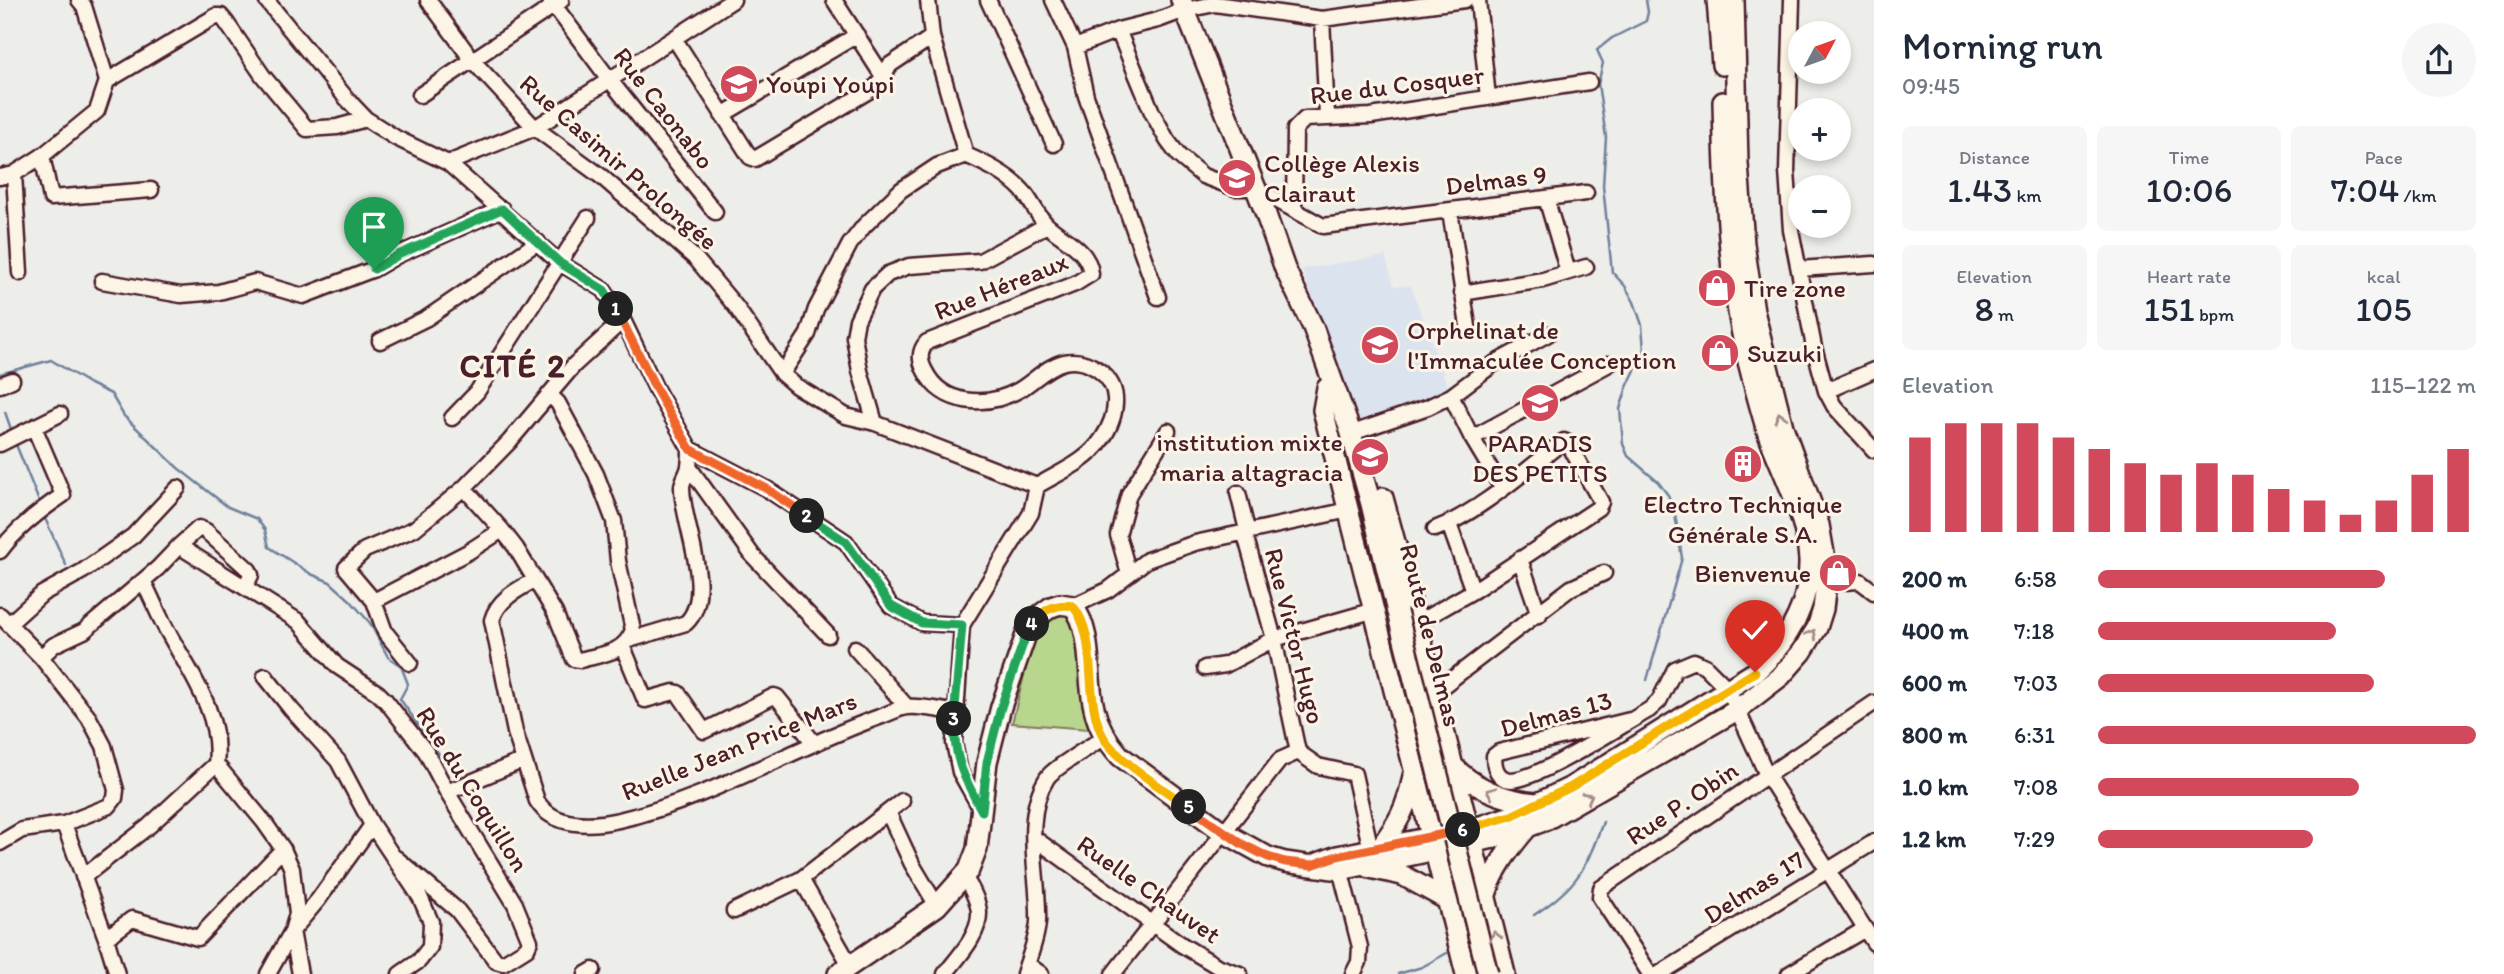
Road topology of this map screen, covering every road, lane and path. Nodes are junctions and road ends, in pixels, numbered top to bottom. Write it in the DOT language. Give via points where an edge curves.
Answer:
graph roads {
  1 [pos="79,0"];
  2 [pos="266,0"];
  3 [pos="428,0"];
  4 [pos="733,0"];
  5 [pos="834,0"];
  6 [pos="928,0"];
  7 [pos="988,0"];
  8 [pos="1054,0"];
  9 [pos="1465,0"];
  10 [pos="1478,0"];
  11 [pos="1717,0"];
  12 [pos="1734,0"];
  13 [pos="1792,0"];
  14 [pos="1449,1"];
  15 [pos="556,2"];
  16 [pos="1183,5"];
  17 [pos="1322,19"];
  18 [pos="1118,30"];
  19 [pos="857,35"];
  20 [pos="932,37"];
  21 [pos="674,38"];
  22 [pos="1075,47"];
  23 [pos="473,61"];
  24 [pos="884,78"];
  25 [pos="609,79"];
  26 [pos="107,81"];
  27 [pos="1589,82"];
  28 [pos="420,95"];
  29 [pos="1488,98"];
  30 [pos="722,115"];
  31 [pos="1327,116"];
  32 [pos="366,119"];
  33 [pos="535,128"];
  34 [pos="1054,144"];
  35 [pos="966,155"];
  36 [pos="42,156"];
  37 [pos="449,163"];
  38 [pos="7,176"];
  39 [pos="1255,188"];
  40 [pos="151,190"];
  41 [pos="1586,193"];
  42 [pos="1546,198"];
  43 [pos="502,209"];
  44 [pos="1294,210"];
  45 [pos="1450,211"];
  46 [pos="715,212"];
  47 [pos="588,218"];
  48 [pos="1047,225"];
  49 [pos="538,242"];
  50 [pos="560,263"];
  51 [pos="1874,264"];
  52 [pos="1586,267"];
  53 [pos="1799,269"];
  54 [pos="1569,272"];
  55 [pos="20,273"];
  56 [pos="102,281"];
  57 [pos="1462,293"];
  58 [pos="1158,297"];
  59 [pos="623,320"];
  60 [pos="1468,326"];
  61 [pos="1548,334"];
  62 [pos="380,341"];
  63 [pos="1609,364"];
  64 [pos="1874,370"];
  65 [pos="782,374"];
  66 [pos="1330,387"];
  67 [pos="1826,391"];
  68 [pos="550,395"];
  69 [pos="1451,396"];
  70 [pos="60,414"];
  71 [pos="452,418"];
  72 [pos="875,424"];
  73 [pos="34,426"];
  74 [pos="1361,430"];
  75 [pos="1168,431"];
  76 [pos="1472,438"];
  77 [pos="9,439"];
  78 [pos="690,449"];
  79 [pos="1874,450"];
  80 [pos="689,467"];
  81 [pos="1037,486"];
  82 [pos="178,488"];
  83 [pos="464,488"];
  84 [pos="1502,488"];
  85 [pos="1238,493"];
  86 [pos="1349,510"];
  87 [pos="1449,523"];
  88 [pos="1435,529"];
  89 [pos="502,530"];
  90 [pos="1246,531"];
  91 [pos="178,546"];
  92 [pos="0,551"];
  93 [pos="1520,559"];
  94 [pos="1604,573"];
  95 [pos="1129,574"];
  96 [pos="535,580"];
  97 [pos="143,581"];
  98 [pos="1826,583"];
  99 [pos="245,587"];
  100 [pos="1474,591"];
  101 [pos="1874,592"];
  102 [pos="374,601"];
  103 [pos="1073,606"];
  104 [pos="1387,612"];
  105 [pos="1539,615"];
  106 [pos="5,619"];
  107 [pos="1418,623"];
  108 [pos="962,625"];
  109 [pos="828,635"];
  110 [pos="1274,639"];
  111 [pos="626,644"];
  112 [pos="855,648"];
  113 [pos="41,657"];
  114 [pos="410,663"];
  115 [pos="1205,668"];
  116 [pos="265,676"];
  117 [pos="1728,689"];
  118 [pos="1435,692"];
  119 [pos="1874,703"];
  120 [pos="907,706"];
  121 [pos="1737,710"];
  122 [pos="955,712"];
  123 [pos="1630,720"];
  124 [pos="1104,737"];
  125 [pos="814,743"];
  126 [pos="1298,752"];
  127 [pos="524,760"];
  128 [pos="216,764"];
  129 [pos="1452,765"];
  130 [pos="1415,768"];
  131 [pos="1767,775"];
  132 [pos="447,792"];
  133 [pos="902,801"];
  134 [pos="1536,803"];
  135 [pos="982,811"];
  136 [pos="888,812"];
  137 [pos="64,824"];
  138 [pos="372,825"];
  139 [pos="1527,828"];
  140 [pos="1223,832"];
  141 [pos="1034,838"];
  142 [pos="1474,838"];
  143 [pos="1874,842"];
  144 [pos="0,843"];
  145 [pos="1432,843"];
  146 [pos="283,849"];
  147 [pos="1375,849"];
  148 [pos="396,858"];
  149 [pos="1346,865"];
  150 [pos="1828,870"];
  151 [pos="964,876"];
  152 [pos="83,877"];
  153 [pos="801,879"];
  154 [pos="1485,898"];
  155 [pos="1448,901"];
  156 [pos="937,906"];
  157 [pos="734,911"];
  158 [pos="1153,922"];
  159 [pos="1865,929"];
  160 [pos="292,931"];
  161 [pos="106,938"];
  162 [pos="1874,943"];
  163 [pos="1026,969"];
  164 [pos="844,970"];
  165 [pos="117,974"];
  166 [pos="268,974"];
  167 [pos="300,974"];
  168 [pos="400,974"];
  169 [pos="945,974"];
  170 [pos="1041,974"];
  171 [pos="1113,974"];
  172 [pos="1240,974"];
  173 [pos="1353,974"];
  174 [pos="1466,974"];
  175 [pos="1478,974"];
  176 [pos="1488,974"];
  177 [pos="1505,974"];
  178 [pos="1650,974"];
  179 [pos="1659,974"];
  180 [pos="1790,974"];
  1 -- 26 [label="street"];
  2 -- 32 [label="street"];
  3 -- 23 [label="street, Rue Casimir Prolongée"];
  4 -- 21 [label="street"];
  5 -- 19 [label="street"];
  6 -- 20 [label="street"];
  7 -- 34 [label="street"];
  8 -- 22 [label="street"];
  9 -- 14 [label="street"];
  10 -- 29 [label="street"];
  11 -- 117 [label="main road" via="1727,204 1742,335 1809,562 1798,615 1778,649 1755,672"];
  98 -- 12 [label="main road, one-way" via="1819,525 1783,426 1754,311 1739,178"];
  13 -- 53 [label="street" via="1787,171"];
  14 -- 17 [label="street"];
  15 -- 23 [label="street"];
  15 -- 25 [label="street, Rue Caonabo"];
  16 -- 17 [label="street" via="1215,4"];
  16 -- 18 [label="street" via="1158,20"];
  16 -- 39 [label="main road, Route de Delmas"];
  17 -- 31 [label="street"];
  18 -- 22 [label="street"];
  18 -- 39 [label="street" via="1152,112 1179,156 1220,184"];
  19 -- 24 [label="street"];
  19 -- 30 [label="street"];
  20 -- 24 [label="street" via="890,65"];
  20 -- 35 [label="street"];
  21 -- 25 [label="street"];
  21 -- 30 [label="street"];
  22 -- 58 [label="street" via="1086,96"];
  23 -- 28 [label="street"];
  23 -- 33 [label="street, Rue Casimir Prolongée"];
  24 -- 30 [label="street" via="755,159"];
  25 -- 33 [label="street"];
  25 -- 46 [label="street, Rue Caonabo"];
  26 -- 32 [label="street" via="221,16 307,129"];
  26 -- 36 [label="street" via="97,111"];
  27 -- 29 [label="street, Rue du Cosquer"];
  29 -- 31 [label="street, Rue du Cosquer" via="1371,116"];
  31 -- 44 [label="street, Rue du Cosquer" via="1305,118 1295,129"];
  32 -- 37 [label="street"];
  33 -- 37 [label="street"];
  33 -- 65 [label="street, Rue Casimir Prolongée" via="602,177 696,259"];
  35 -- 48 [label="street, Rue Héreaux" via="993,167 1022,190"];
  35 -- 65 [label="street" via="937,166 901,190 864,226 850,244 808,334"];
  36 -- 38 [label="street"];
  36 -- 40 [label="street" via="51,198"];
  37 -- 43 [label="street"];
  38 -- 55 [label="street"];
  39 -- 44 [label="street, Delmas 9"];
  39 -- 66 [label="main road, Route de Delmas"];
  41 -- 42 [label="street, Delmas 9"];
  42 -- 45 [label="street, Delmas 9"];
  42 -- 54 [label="street"];
  43 -- 49 [label="street"];
  43 -- 56 [label="street" via="374,269 303,296 255,282 219,292 181,295"];
  44 -- 45 [label="street, Delmas 9" via="1323,226"];
  45 -- 57 [label="street"];
  47 -- 50 [label="street"];
  48 -- 72 [label="street" via="980,261 909,266 888,274 872,289 854,337"];
  48 -- 81 [label="street, Rue Héreaux" via="1084,255 1091,274 927,342 920,355 927,376 941,391 961,401 980,402 1018,391 1065,362 1089,364 1106,375 1115,397 1102,440 1084,459"];
  49 -- 50 [label="street"];
  49 -- 62 [label="street" via="427,318"];
  50 -- 59 [label="street" via="604,290"];
  50 -- 71 [label="street" via="477,392"];
  51 -- 53 [label="street"];
  52 -- 54 [label="street"];
  53 -- 67 [label="street"];
  54 -- 57 [label="street"];
  57 -- 60 [label="street"];
  59 -- 68 [label="street" via="574,365"];
  59 -- 78 [label="street"];
  61 -- 69 [label="street" via="1495,363"];
  63 -- 76 [label="street"];
  64 -- 67 [label="street"];
  65 -- 72 [label="street, Rue Casimir Prolongée" via="836,411"];
  66 -- 74 [label="main road" via="1352,405"];
  66 -- 86 [label="main road" via="1323,410"];
  66 -- 104 [label="main road, Route de Delmas"];
  67 -- 79 [label="street"];
  68 -- 83 [label="street"];
  68 -- 111 [label="street" via="596,474 614,521 633,630"];
  69 -- 74 [label="street"];
  69 -- 76 [label="street"];
  70 -- 73 [label="street"];
  72 -- 81 [label="street, Rue Casimir Prolongée"];
  73 -- 77 [label="street"];
  73 -- 92 [label="street" via="63,495 35,513"];
  74 -- 107 [label="main road"];
  75 -- 95 [label="street" via="1129,494 1118,535"];
  76 -- 84 [label="street"];
  78 -- 80 [label="street"];
  78 -- 108 [label="street" via="767,489 846,542 891,606 922,623"];
  80 -- 109 [label="street" via="753,556"];
  80 -- 111 [label="street" via="682,484 699,574 696,608 686,623"];
  81 -- 108 [label="street" via="1031,513"];
  82 -- 106 [label="street" via="133,536"];
  83 -- 89 [label="street"];
  83 -- 102 [label="street" via="414,528 365,550 346,568"];
  84 -- 87 [label="street"];
  84 -- 93 [label="street" via="1565,441 1600,499 1600,505"];
  85 -- 90 [label="street, Rue Victor Hugo"];
  86 -- 90 [label="street"];
  86 -- 104 [label="main road"];
  87 -- 88 [label="street"];
  87 -- 100 [label="street"];
  89 -- 96 [label="street"];
  89 -- 102 [label="street"];
  90 -- 95 [label="street" via="1147,560"];
  90 -- 110 [label="street, Rue Victor Hugo"];
  91 -- 97 [label="street"];
  91 -- 99 [label="street, Rue du Coquillon"];
  91 -- 99 [label="street" via="197,529 204,529 248,570 251,575"];
  93 -- 100 [label="street"];
  93 -- 105 [label="street"];
  94 -- 105 [label="street" via="1572,588"];
  95 -- 103 [label="street"];
  96 -- 111 [label="street" via="574,659"];
  96 -- 127 [label="street" via="504,600 492,620"];
  97 -- 113 [label="street" via="84,631 54,645"];
  97 -- 128 [label="street" via="210,714 218,745"];
  98 -- 101 [label="street" via="1860,581"];
  121 -- 98 [label="main road, one-way" via="1781,676 1802,652 1823,609"];
  99 -- 132 [label="street, Rue du Coquillon" via="298,621 337,666 378,693 415,735"];
  100 -- 107 [label="street"];
  102 -- 114 [label="street" via="385,632"];
  103 -- 124 [label="main road" via="1080,615 1094,707"];
  103 -- 135 [label="main road" via="1051,607 1028,629 987,762"];
  104 -- 110 [label="street"];
  104 -- 130 [label="main road"];
  104 -- 175 [label="main road, Route de Delmas"];
  104 -- 176 [label="main road, Route de Delmas, bridge"];
  105 -- 118 [label="street"];
  106 -- 113 [label="street"];
  107 -- 118 [label="main road"];
  108 -- 122 [label="street"];
  110 -- 115 [label="street" via="1225,665"];
  110 -- 126 [label="street, Rue Victor Hugo"];
  111 -- 125 [label="street" via="645,700 678,693 704,731 774,696"];
  112 -- 120 [label="street"];
  113 -- 137 [label="street" via="89,718 104,746 116,790 109,806"];
  116 -- 138 [label="street" via="338,761"];
  117 -- 121 [label="street"];
  117 -- 123 [label="street, Delmas 13" via="1705,666 1694,661 1683,664 1675,669 1658,701"];
  117 -- 134 [label="main road" via="1571,787"];
  118 -- 129 [label="main road"];
  119 -- 131 [label="street, Rue P. Obin"];
  120 -- 122 [label="street, Ruelle Jean Price Mars"];
  120 -- 125 [label="street, Ruelle Jean Price Mars"];
  121 -- 131 [label="street"];
  139 -- 121 [label="main road, one-way"];
  122 -- 135 [label="street" via="954,743 960,772"];
  123 -- 123 [label="street, Delmas 13" via="1499,752 1494,766 1507,779 1531,776"];
  124 -- 140 [label="main road" via="1120,756"];
  124 -- 141 [label="street" via="1048,776 1037,803"];
  125 -- 127 [label="street, Ruelle Jean Price Mars" via="691,797 618,820 580,823 559,820 542,810"];
  126 -- 140 [label="street" via="1280,760"];
  126 -- 147 [label="street" via="1318,766 1354,774"];
  127 -- 132 [label="street"];
  128 -- 146 [label="street"];
  128 -- 152 [label="street" via="149,826"];
  134 -- 129 [label="main road, one-way" via="1481,788"];
  129 -- 142 [label="main road"];
  130 -- 145 [label="main road"];
  130 -- 147 [label="main road" via="1401,819"];
  131 -- 150 [label="street"];
  131 -- 178 [label="street, Rue P. Obin" via="1601,888 1600,897"];
  132 -- 148 [label="street, Rue du Coquillon" via="515,904 530,942 527,948 503,963 496,961 457,910"];
  133 -- 136 [label="street"];
  134 -- 142 [label="main road"];
  135 -- 151 [label="main road" via="977,849"];
  136 -- 153 [label="street"];
  136 -- 156 [label="street"];
  137 -- 144 [label="street" via="22,830"];
  137 -- 152 [label="street"];
  138 -- 148 [label="street"];
  138 -- 160 [label="street"];
  139 -- 142 [label="main road"];
  139 -- 154 [label="main road" via="1500,862"];
  140 -- 149 [label="main road" via="1285,862"];
  140 -- 158 [label="street"];
  141 -- 158 [label="street, Ruelle Chauvet"];
  141 -- 163 [label="street" via="1038,926"];
  142 -- 145 [label="main road"];
  142 -- 154 [label="main road"];
  143 -- 150 [label="street, Delmas 17"];
  145 -- 147 [label="main road"];
  145 -- 149 [label="main road"];
  145 -- 155 [label="main road"];
  146 -- 160 [label="street" via="296,895"];
  146 -- 161 [label="street" via="198,938 132,919"];
  147 -- 149 [label="main road"];
  148 -- 168 [label="street" via="420,897 432,936 426,954"];
  149 -- 155 [label="main road" via="1402,875"];
  149 -- 173 [label="street" via="1360,947"];
  150 -- 159 [label="street"];
  150 -- 179 [label="street, Delmas 17"];
  151 -- 156 [label="main road"];
  151 -- 169 [label="street" via="979,912 976,929"];
  152 -- 161 [label="street"];
  153 -- 157 [label="street"];
  153 -- 164 [label="street"];
  177 -- 154 [label="main road, one-way"];
  155 -- 174 [label="main road"];
  156 -- 164 [label="main road"];
  158 -- 171 [label="street"];
  158 -- 172 [label="street, Ruelle Chauvet" via="1217,966"];
  159 -- 162 [label="street"];
  159 -- 180 [label="street"];
  160 -- 166 [label="street"];
  160 -- 167 [label="street"];
  161 -- 165 [label="street"];
  163 -- 170 [label="street"];
}
